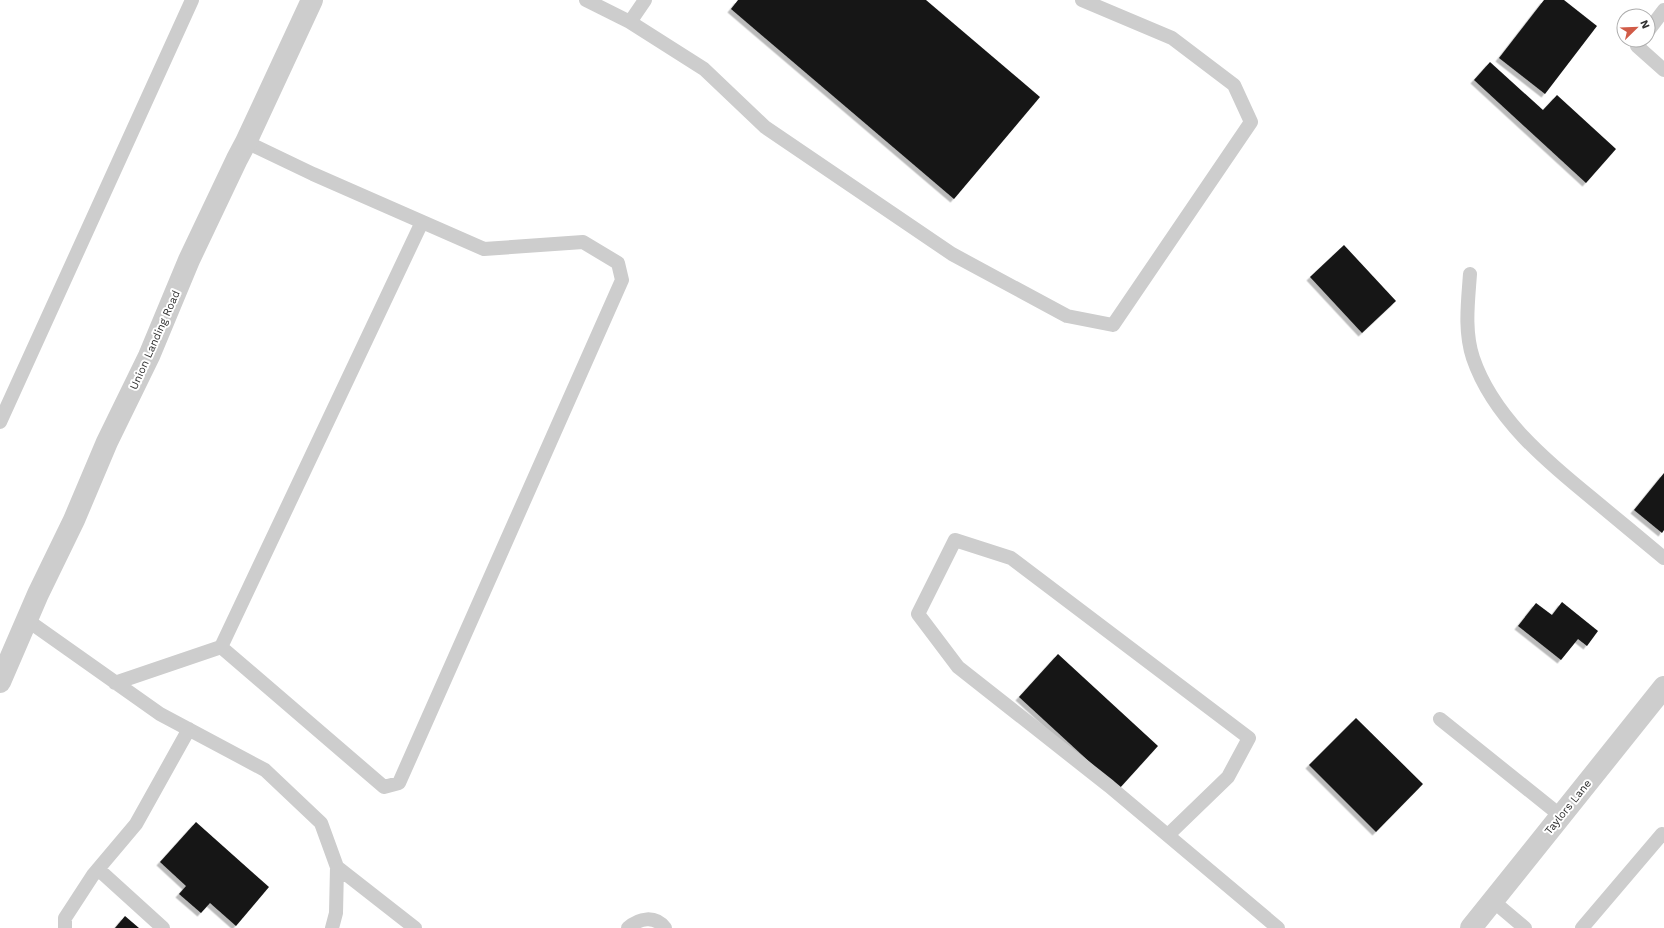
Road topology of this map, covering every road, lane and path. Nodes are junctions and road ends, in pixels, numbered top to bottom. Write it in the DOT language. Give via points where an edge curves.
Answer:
graph roads {
  1 [pos="192,0"];
  2 [pos="312,0"];
  3 [pos="586,0"];
  4 [pos="645,0"];
  5 [pos="1082,0"];
  6 [pos="1664,10"];
  7 [pos="1656,20"];
  8 [pos="630,22"];
  9 [pos="1639,48"];
  10 [pos="1664,70"];
  11 [pos="246,142"];
  12 [pos="422,222"];
  13 [pos="1470,274"];
  14 [pos="0,422"];
  15 [pos="1664,558"];
  16 [pos="27,620"];
  17 [pos="222,647"];
  18 [pos="0,682"];
  19 [pos="115,682"];
  20 [pos="1664,687"];
  21 [pos="1440,719"];
  22 [pos="189,729"];
  23 [pos="1561,816"];
  24 [pos="1168,835"];
  25 [pos="1664,836"];
  26 [pos="337,867"];
  27 [pos="98,869"];
  28 [pos="1493,901"];
  29 [pos="65,928"];
  30 [pos="163,928"];
  31 [pos="332,928"];
  32 [pos="415,928"];
  33 [pos="628,928"];
  34 [pos="665,928"];
  35 [pos="1278,928"];
  36 [pos="1471,928"];
  37 [pos="1525,928"];
  38 [pos="1582,928"];
  1 -- 14 [label="lane"];
  2 -- 11 [label="street, Union Landing Road"];
  3 -- 8 [label="lane"];
  4 -- 8 [label="lane"];
  5 -- 8 [label="lane" via="1172,38 1234,85 1251,122 1113,325 1067,316 952,254 765,127 704,69"];
  6 -- 7 [label="lane"];
  9 -- 10 [label="lane"];
  11 -- 12 [label="lane"];
  11 -- 16 [label="street, Union Landing Road" via="189,260 150,356 107,442"];
  12 -- 17 [label="lane"];
  12 -- 17 [label="lane" via="484,249 583,242 618,263 622,280 399,783 384,787"];
  13 -- 15 [label="lane" via="1466,318 1473,358 1487,388 1511,422 1546,461"];
  16 -- 18 [label="street, Union Landing Road"];
  16 -- 19 [label="lane"];
  17 -- 19 [label="lane"];
  19 -- 22 [label="lane" via="160,714"];
  20 -- 23 [label="street, Taylors Lane"];
  21 -- 23 [label="lane"];
  22 -- 26 [label="lane" via="265,770 321,823"];
  22 -- 27 [label="lane" via="136,824"];
  23 -- 28 [label="street, Taylors Lane"];
  24 -- 24 [label="lane" via="958,668 918,614 954,540 1011,558 1249,738 1228,777"];
  24 -- 35 [label="lane"];
  25 -- 38 [label="lane" via="1662,834"];
  26 -- 31 [label="lane" via="336,913"];
  26 -- 32 [label="lane"];
  27 -- 29 [label="lane" via="65,918"];
  27 -- 30 [label="lane"];
  28 -- 36 [label="street, Taylors Lane"];
  28 -- 37 [label="lane"];
  33 -- 34 [label="lane" via="634,922 647,918 662,923"];
}
